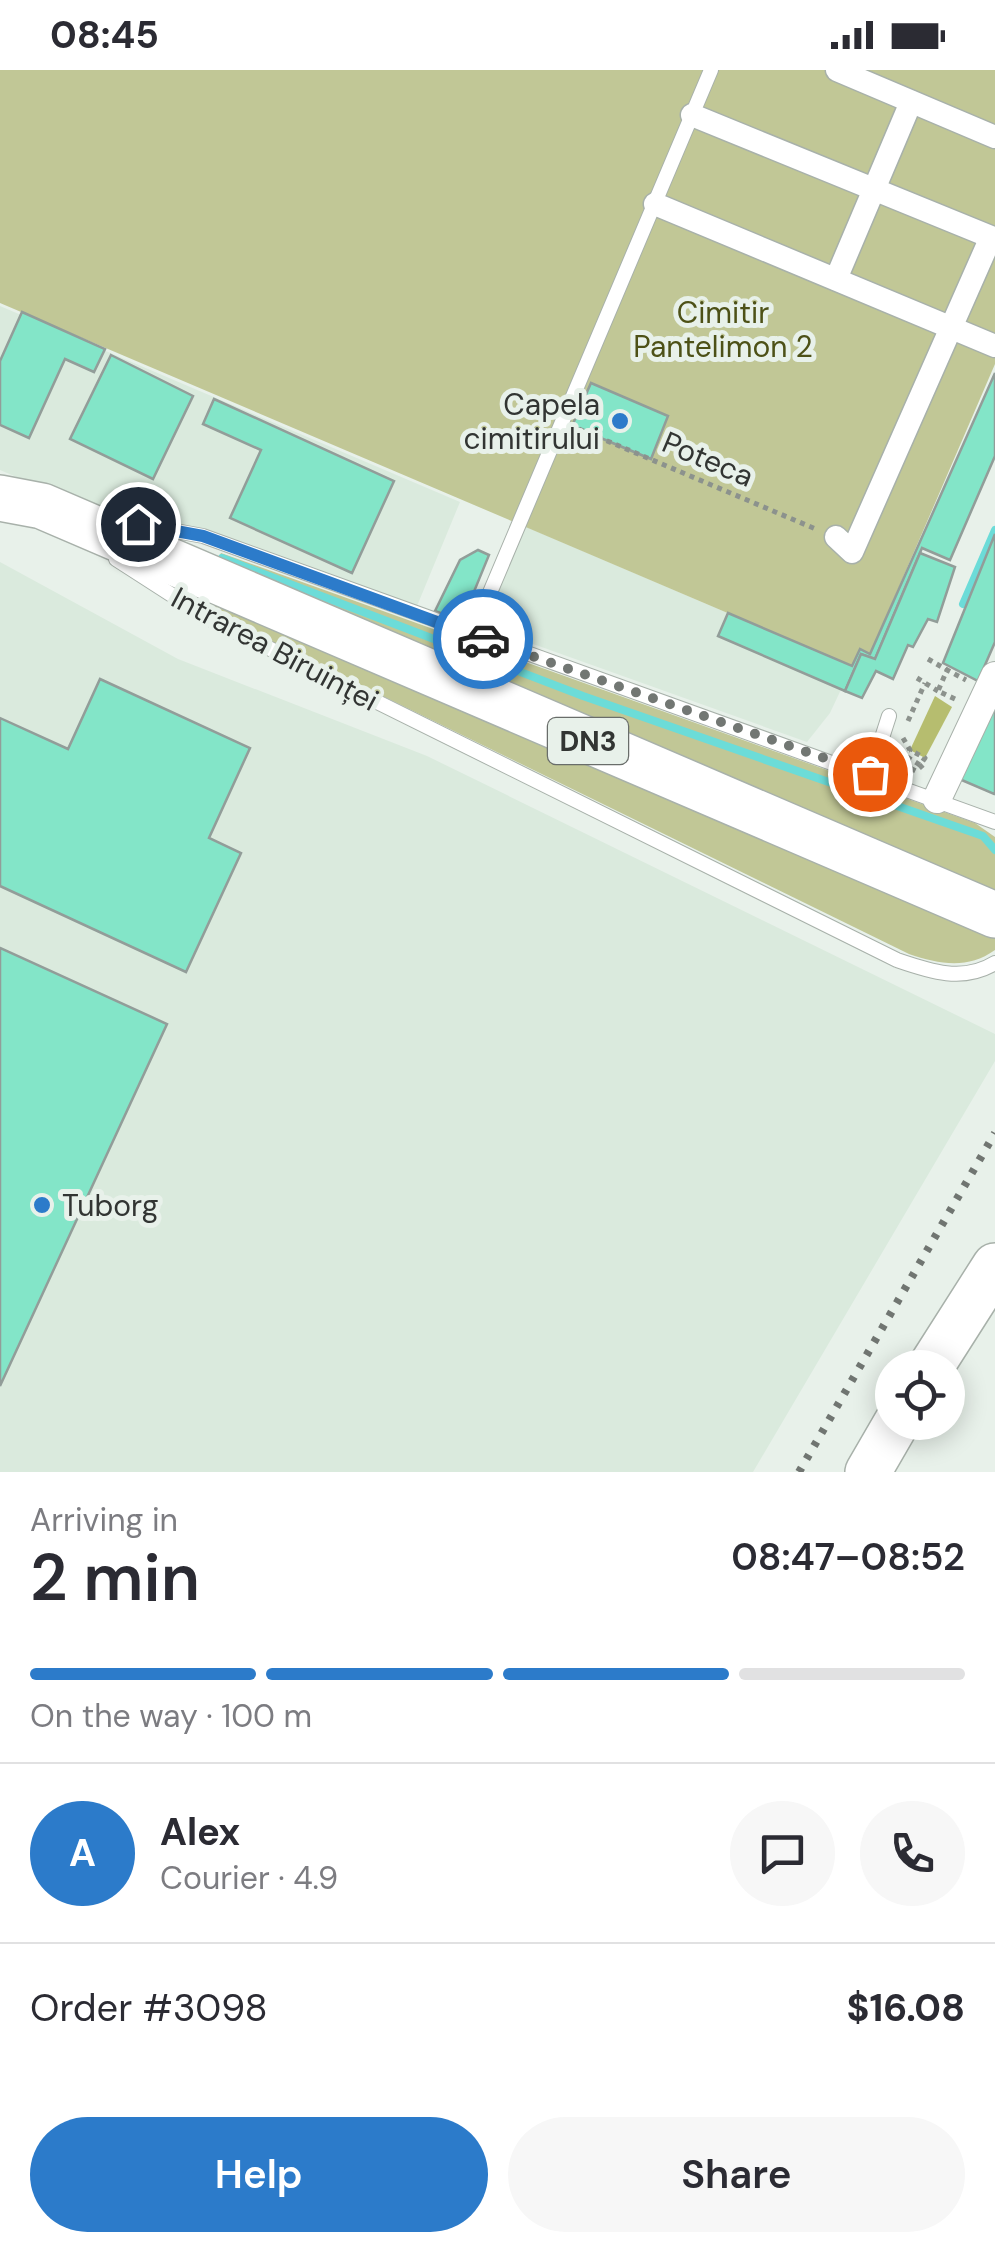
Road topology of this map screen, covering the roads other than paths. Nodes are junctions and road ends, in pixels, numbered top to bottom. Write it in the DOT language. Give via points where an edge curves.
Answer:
graph roads {
  1 [pos="712,70"];
  2 [pos="837,70"];
  3 [pos="911,102"];
  4 [pos="692,115"];
  5 [pos="995,137"];
  6 [pos="874,190"];
  7 [pos="655,204"];
  8 [pos="993,238"];
  9 [pos="836,279"];
  10 [pos="950,327"];
  11 [pos="995,346"];
  12 [pos="17,496"];
  13 [pos="836,538"];
  14 [pos="472,635"];
  15 [pos="995,676"];
  16 [pos="888,723"];
  17 [pos="870,774"];
  18 [pos="938,799"];
  19 [pos="995,822"];
  20 [pos="995,915"];
  21 [pos="995,963"];
  22 [pos="995,1266"];
  23 [pos="941,1350"];
  24 [pos="887,1440"];
  25 [pos="868,1472"];
  1 -- 4 [label="lane"];
  2 -- 3 [label="street"];
  3 -- 5 [label="street"];
  3 -- 6 [label="street"];
  4 -- 6 [label="street"];
  4 -- 7 [label="lane"];
  6 -- 8 [label="street"];
  6 -- 9 [label="street"];
  7 -- 9 [label="street"];
  7 -- 14 [label="lane"];
  8 -- 10 [label="street"];
  9 -- 10 [label="street"];
  10 -- 11 [label="street"];
  10 -- 13 [label="street" via="852,552"];
  12 -- 14 [label="lane" via="203,536"];
  12 -- 20 [label="main road, DN3"];
  12 -- 21 [label="lane, Intrarea Biruinței" via="206,618 897,960 964,974"];
  14 -- 17 [label="lane"];
  15 -- 18 [label="street"];
  16 -- 17 [label="lane"];
  17 -- 18 [label="lane"];
  18 -- 19 [label="lane"];
  22 -- 23 [label="main road"];
  24 -- 25 [label="main road"];
}
